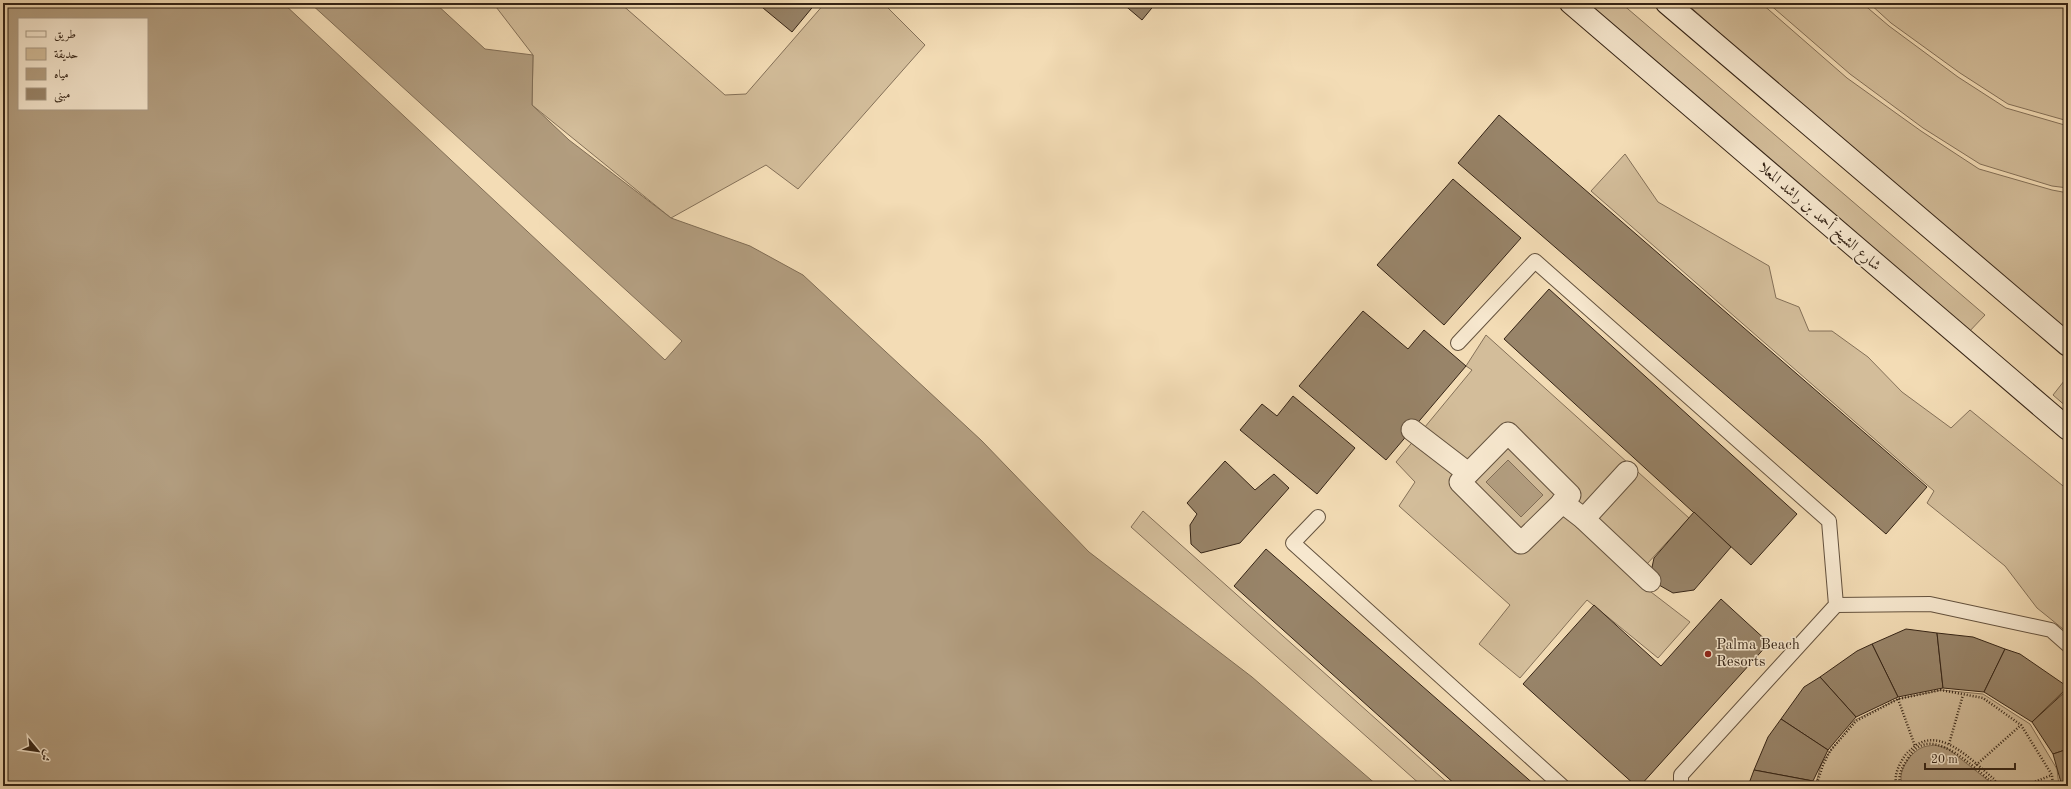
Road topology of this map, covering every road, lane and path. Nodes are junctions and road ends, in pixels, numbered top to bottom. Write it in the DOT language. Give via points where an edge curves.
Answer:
graph roads {
  1 [pos="1571,3"];
  2 [pos="1667,3"];
  3 [pos="1458,343"];
  4 [pos="2068,345"];
  5 [pos="2068,429"];
  6 [pos="1412,430"];
  7 [pos="1627,472"];
  8 [pos="1468,474"];
  9 [pos="1562,502"];
  10 [pos="1318,517"];
  11 [pos="1584,519"];
  12 [pos="1650,581"];
  13 [pos="1836,605"];
  14 [pos="2068,645"];
  15 [pos="1963,694"];
  16 [pos="1898,699"];
  17 [pos="2021,725"];
  18 [pos="1949,744"];
  19 [pos="1915,746"];
  20 [pos="1976,765"];
  21 [pos="2052,775"];
  22 [pos="1562,786"];
  23 [pos="1681,786"];
  24 [pos="1816,786"];
  25 [pos="1898,786"];
  26 [pos="1901,786"];
  27 [pos="1994,786"];
  28 [pos="1998,786"];
  29 [pos="2024,786"];
  30 [pos="2053,786"];
  1 -- 5 [label="main road, شارع الشيخ أحمد بن راشد المعلا"];
  2 -- 4 [label="main road"];
  3 -- 13 [label="lane" via="1535,261 1829,521"];
  6 -- 8 [label="street"];
  7 -- 11 [label="street"];
  8 -- 9 [label="street" via="1460,482 1521,543"];
  8 -- 9 [label="street" via="1508,433 1570,495"];
  9 -- 11 [label="street"];
  10 -- 22 [label="lane" via="1293,543"];
  11 -- 12 [label="street"];
  13 -- 14 [label="lane" via="1930,604 2051,630"];
  13 -- 23 [label="lane" via="1681,775"];
  15 -- 16 [label="path" via="1941,690"];
  15 -- 17 [label="path" via="1984,698"];
  15 -- 18 [label="path"];
  16 -- 19 [label="path"];
  16 -- 24 [label="path" via="1856,721 1830,751"];
  17 -- 20 [label="path"];
  17 -- 21 [label="path"];
  18 -- 19 [label="path" via="1934,739"];
  18 -- 20 [label="path"];
  19 -- 25 [label="path" via="1907,752 1898,769"];
  20 -- 28 [label="path" via="1994,779"];
  21 -- 29 [label="path"];
  21 -- 30 [label="path"];
  26 -- 27 [label="path" via="1901,770 1909,754 1921,746 1934,743 1948,747"];
}
